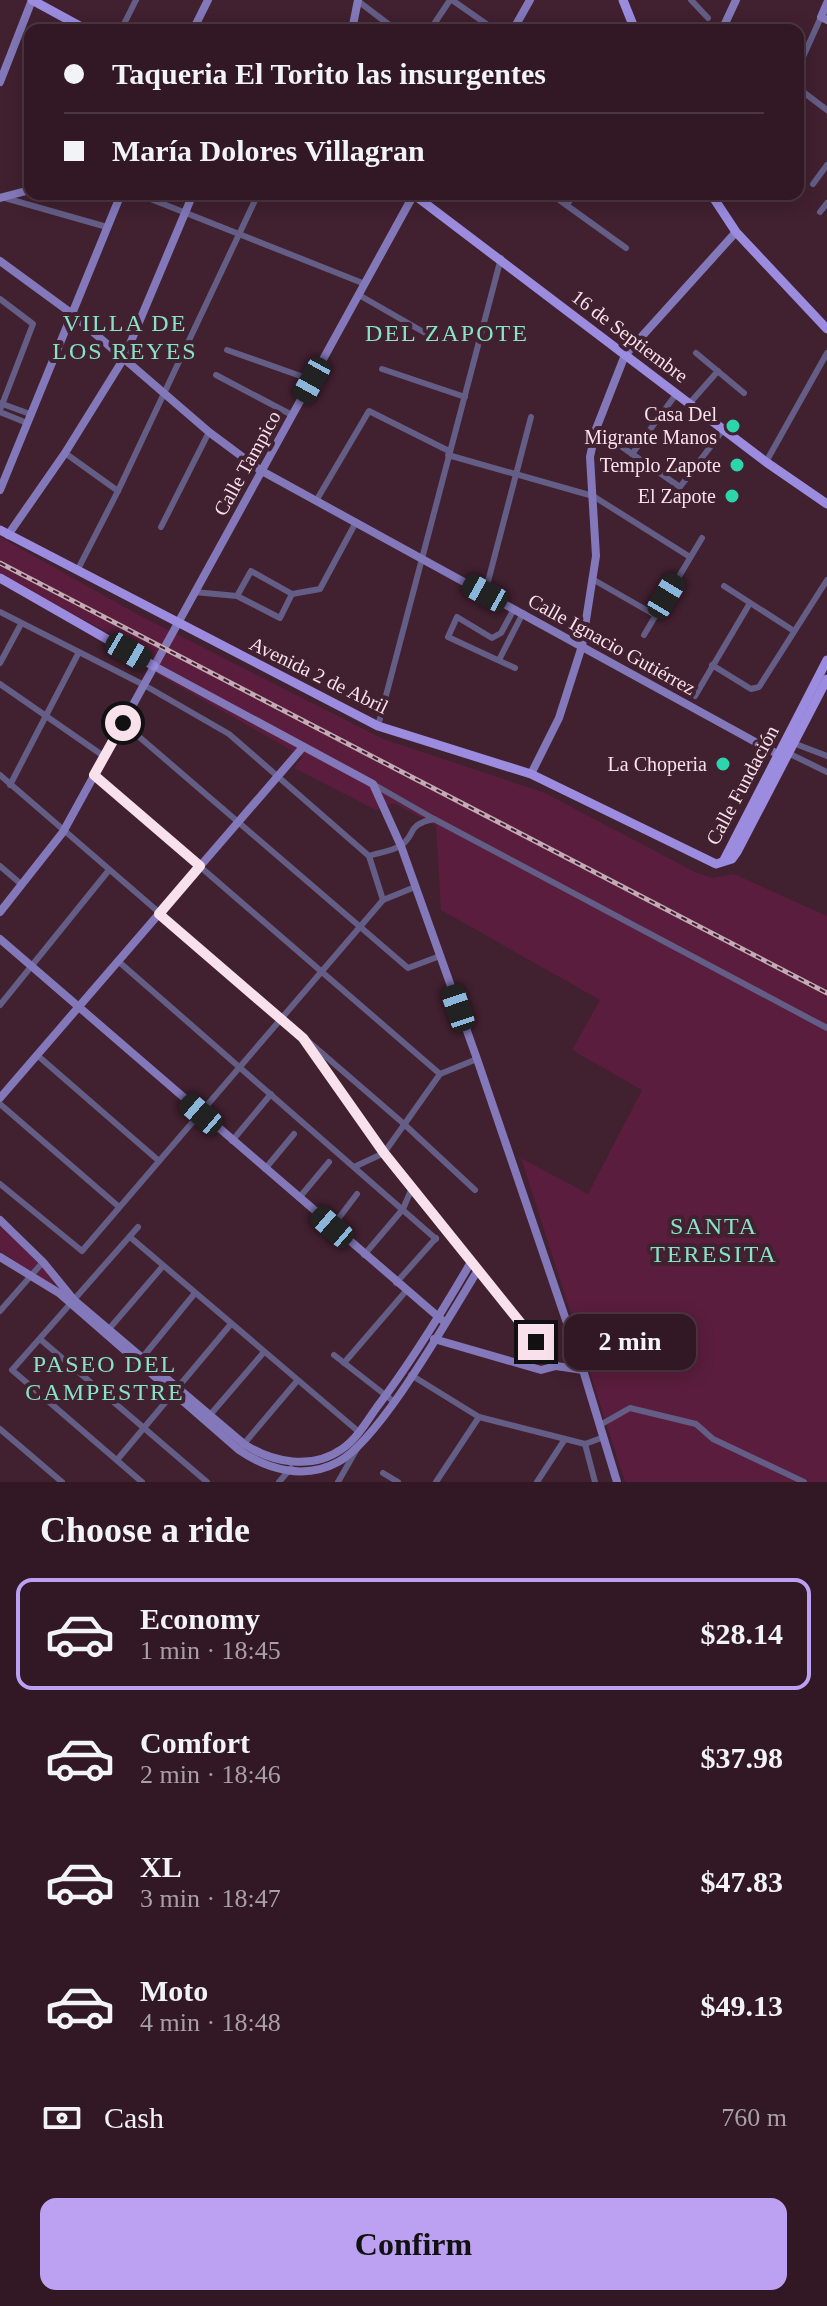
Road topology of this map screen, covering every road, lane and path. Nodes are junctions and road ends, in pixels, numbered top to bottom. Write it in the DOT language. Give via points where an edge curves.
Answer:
graph roads {
  1 [pos="32,0"];
  2 [pos="208,0"];
  3 [pos="358,0"];
  4 [pos="451,0"];
  5 [pos="530,0"];
  6 [pos="623,0"];
  7 [pos="691,0"];
  8 [pos="736,0"];
  9 [pos="133,1"];
  10 [pos="826,2"];
  11 [pos="708,18"];
  12 [pos="824,18"];
  13 [pos="76,24"];
  14 [pos="123,24"];
  15 [pos="196,24"];
  16 [pos="353,24"];
  17 [pos="388,24"];
  18 [pos="434,24"];
  19 [pos="486,24"];
  20 [pos="516,24"];
  21 [pos="633,24"];
  22 [pos="726,24"];
  23 [pos="804,56"];
  24 [pos="0,82"];
  25 [pos="804,93"];
  26 [pos="827,110"];
  27 [pos="827,165"];
  28 [pos="813,184"];
  29 [pos="24,192"];
  30 [pos="1,198"];
  31 [pos="118,200"];
  32 [pos="152,200"];
  33 [pos="191,200"];
  34 [pos="255,200"];
  35 [pos="410,200"];
  36 [pos="421,200"];
  37 [pos="560,200"];
  38 [pos="570,200"];
  39 [pos="715,200"];
  40 [pos="827,203"];
  41 [pos="567,205"];
  42 [pos="820,212"];
  43 [pos="185,214"];
  44 [pos="107,227"];
  45 [pos="736,232"];
  46 [pos="239,234"];
  47 [pos="626,248"];
  48 [pos="501,258"];
  49 [pos="0,261"];
  50 [pos="365,284"];
  51 [pos="359,295"];
  52 [pos="0,299"];
  53 [pos="71,313"];
  54 [pos="827,329"];
  55 [pos="427,334"];
  56 [pos="227,350"];
  57 [pos="696,353"];
  58 [pos="827,353"];
  59 [pos="625,355"];
  60 [pos="124,358"];
  61 [pos="382,369"];
  62 [pos="718,371"];
  63 [pos="216,375"];
  64 [pos="312,380"];
  65 [pos="165,393"];
  66 [pos="677,393"];
  67 [pos="744,393"];
  68 [pos="465,397"];
  69 [pos="689,404"];
  70 [pos="1,407"];
  71 [pos="292,415"];
  72 [pos="531,417"];
  73 [pos="29,418"];
  74 [pos="596,429"];
  75 [pos="723,430"];
  76 [pos="209,432"];
  77 [pos="65,453"];
  78 [pos="449,453"];
  79 [pos="632,454"];
  80 [pos="766,462"];
  81 [pos="260,470"];
  82 [pos="517,475"];
  83 [pos="0,490"];
  84 [pos="118,491"];
  85 [pos="593,496"];
  86 [pos="316,501"];
  87 [pos="827,504"];
  88 [pos="356,522"];
  89 [pos="161,527"];
  90 [pos="4,532"];
  91 [pos="702,538"];
  92 [pos="690,557"];
  93 [pos="423,558"];
  94 [pos="77,571"];
  95 [pos="0,578"];
  96 [pos="594,580"];
  97 [pos="827,580"];
  98 [pos="724,586"];
  99 [pos="194,592"];
  100 [pos="485,593"];
  101 [pos="292,594"];
  102 [pos="237,596"];
  103 [pos="750,603"];
  104 [pos="518,611"];
  105 [pos="0,612"];
  106 [pos="655,615"];
  107 [pos="177,622"];
  108 [pos="21,624"];
  109 [pos="794,631"];
  110 [pos="644,635"];
  111 [pos="582,646"];
  112 [pos="78,654"];
  113 [pos="499,660"];
  114 [pos="827,660"];
  115 [pos="0,663"];
  116 [pos="712,665"];
  117 [pos="154,666"];
  118 [pos="515,668"];
  119 [pos="827,679"];
  120 [pos="0,684"];
  121 [pos="144,685"];
  122 [pos="695,696"];
  123 [pos="46,715"];
  124 [pos="123,723"];
  125 [pos="378,726"];
  126 [pos="303,747"];
  127 [pos="787,749"];
  128 [pos="827,756"];
  129 [pos="105,757"];
  130 [pos="827,772"];
  131 [pos="531,774"];
  132 [pos="0,775"];
  133 [pos="94,775"];
  134 [pos="278,776"];
  135 [pos="373,784"];
  136 [pos="10,785"];
  137 [pos="434,819"];
  138 [pos="239,822"];
  139 [pos="63,832"];
  140 [pos="401,846"];
  141 [pos="369,856"];
  142 [pos="721,863"];
  143 [pos="0,866"];
  144 [pos="200,866"];
  145 [pos="109,870"];
  146 [pos="21,884"];
  147 [pos="415,887"];
  148 [pos="383,900"];
  149 [pos="0,912"];
  150 [pos="159,914"];
  151 [pos="361,927"];
  152 [pos="0,939"];
  153 [pos="440,956"];
  154 [pos="118,961"];
  155 [pos="32,966"];
  156 [pos="321,972"];
  157 [pos="0,1005"];
  158 [pos="78,1007"];
  159 [pos="281,1019"];
  160 [pos="827,1028"];
  161 [pos="303,1038"];
  162 [pos="37,1055"];
  163 [pos="477,1059"];
  164 [pos="241,1068"];
  165 [pos="440,1074"];
  166 [pos="271,1094"];
  167 [pos="0,1101"];
  168 [pos="201,1114"];
  169 [pos="404,1124"];
  170 [pos="294,1134"];
  171 [pos="232,1141"];
  172 [pos="384,1153"];
  173 [pos="159,1161"];
  174 [pos="329,1162"];
  175 [pos="354,1167"];
  176 [pos="265,1169"];
  177 [pos="0,1184"];
  178 [pos="412,1188"];
  179 [pos="475,1190"];
  180 [pos="357,1194"];
  181 [pos="299,1198"];
  182 [pos="118,1206"];
  183 [pos="403,1209"];
  184 [pos="0,1220"];
  185 [pos="138,1227"];
  186 [pos="332,1227"];
  187 [pos="445,1230"];
  188 [pos="130,1237"];
  189 [pos="436,1239"];
  190 [pos="364,1255"];
  191 [pos="0,1257"];
  192 [pos="43,1262"];
  193 [pos="163,1266"];
  194 [pos="475,1266"];
  195 [pos="32,1276"];
  196 [pos="396,1283"];
  197 [pos="406,1291"];
  198 [pos="195,1293"];
  199 [pos="73,1302"];
  200 [pos="0,1310"];
  201 [pos="442,1320"];
  202 [pos="231,1324"];
  203 [pos="109,1329"];
  204 [pos="40,1339"];
  205 [pos="434,1339"];
  206 [pos="264,1352"];
  207 [pos="334,1355"];
  208 [pos="142,1358"];
  209 [pos="344,1363"];
  210 [pos="556,1366"];
  211 [pos="583,1370"];
  212 [pos="411,1375"];
  213 [pos="297,1381"];
  214 [pos="175,1390"];
  215 [pos="390,1398"];
  216 [pos="210,1415"];
  217 [pos="479,1417"];
  218 [pos="600,1425"];
  219 [pos="144,1428"];
  220 [pos="0,1429"];
  221 [pos="359,1432"];
  222 [pos="604,1437"];
  223 [pos="565,1439"];
  224 [pos="585,1444"];
  225 [pos="359,1446"];
  226 [pos="242,1447"];
  227 [pos="117,1460"];
  228 [pos="296,1462"];
  229 [pos="289,1471"];
  230 [pos="383,1473"];
  231 [pos="62,1482"];
  232 [pos="142,1482"];
  233 [pos="207,1482"];
  234 [pos="279,1482"];
  235 [pos="338,1482"];
  236 [pos="398,1482"];
  237 [pos="436,1482"];
  238 [pos="537,1482"];
  239 [pos="595,1482"];
  240 [pos="617,1482"];
  241 [pos="804,1482"];
  1 -- 13 [label="main road"];
  1 -- 24 [label="street"];
  2 -- 15 [label="street"];
  3 -- 16 [label="street"];
  3 -- 17 [label="street"];
  4 -- 18 [label="street"];
  4 -- 19 [label="street"];
  5 -- 20 [label="street"];
  6 -- 21 [label="main road"];
  7 -- 11 [label="street"];
  8 -- 22 [label="street"];
  9 -- 14 [label="street"];
  10 -- 12 [label="street"];
  12 -- 23 [label="street"];
  25 -- 26 [label="street"];
  27 -- 28 [label="street"];
  29 -- 30 [label="street"];
  30 -- 44 [label="street"];
  31 -- 44 [label="street"];
  32 -- 43 [label="street"];
  33 -- 43 [label="street"];
  34 -- 46 [label="street"];
  35 -- 50 [label="street, Calle Tampico"];
  36 -- 48 [label="main road, 16 de Septiembre"];
  37 -- 41 [label="street"];
  38 -- 41 [label="street"];
  39 -- 45 [label="main road"];
  40 -- 42 [label="street"];
  41 -- 47 [label="street"];
  43 -- 46 [label="street"];
  43 -- 60 [label="street"];
  44 -- 53 [label="street"];
  45 -- 54 [label="main road"];
  45 -- 59 [label="street"];
  46 -- 50 [label="street"];
  46 -- 65 [label="street"];
  48 -- 59 [label="main road, 16 de Septiembre"];
  48 -- 68 [label="street"];
  49 -- 53 [label="street, Calle Ignacio Gutiérrez"];
  50 -- 51 [label="street, Calle Tampico"];
  51 -- 55 [label="street"];
  51 -- 64 [label="street, Calle Tampico"];
  52 -- 70 [label="street" via="33,324"];
  53 -- 60 [label="street, Calle Ignacio Gutiérrez"];
  53 -- 73 [label="street"];
  56 -- 64 [label="street"];
  57 -- 62 [label="street"];
  58 -- 80 [label="street"];
  59 -- 66 [label="main road, 16 de Septiembre"];
  59 -- 74 [label="street"];
  60 -- 65 [label="street, Calle Ignacio Gutiérrez"];
  60 -- 77 [label="street"];
  61 -- 68 [label="street"];
  62 -- 67 [label="street"];
  62 -- 69 [label="street"];
  63 -- 71 [label="street"];
  64 -- 71 [label="street, Calle Tampico"];
  65 -- 76 [label="street, Calle Ignacio Gutiérrez"];
  65 -- 84 [label="street"];
  66 -- 69 [label="main road, 16 de Septiembre"];
  66 -- 79 [label="street"];
  68 -- 78 [label="street"];
  69 -- 75 [label="main road, 16 de Septiembre"];
  70 -- 73 [label="street"];
  71 -- 81 [label="street, Calle Tampico"];
  72 -- 82 [label="street"];
  73 -- 83 [label="street"];
  74 -- 79 [label="street"];
  74 -- 85 [label="street" via="590,457"];
  75 -- 79 [label="street" via="680,487"];
  75 -- 80 [label="main road, 16 de Septiembre"];
  76 -- 81 [label="street, Calle Ignacio Gutiérrez"];
  76 -- 89 [label="street"];
  77 -- 84 [label="street"];
  77 -- 90 [label="street"];
  78 -- 82 [label="street"];
  78 -- 86 [label="street" via="369,411"];
  78 -- 93 [label="street"];
  80 -- 87 [label="main road, 16 de Septiembre"];
  81 -- 86 [label="street, Calle Ignacio Gutiérrez"];
  81 -- 99 [label="street, Calle Tampico"];
  82 -- 85 [label="street"];
  82 -- 100 [label="street"];
  84 -- 94 [label="street"];
  85 -- 92 [label="street"];
  85 -- 96 [label="street"];
  86 -- 88 [label="street, Calle Ignacio Gutiérrez"];
  88 -- 93 [label="street, Calle Ignacio Gutiérrez"];
  88 -- 101 [label="street" via="320,589"];
  90 -- 94 [label="main road, Avenida 2 de Abril"];
  91 -- 92 [label="street"];
  92 -- 106 [label="street"];
  93 -- 100 [label="street, Calle Ignacio Gutiérrez"];
  93 -- 125 [label="street"];
  94 -- 107 [label="main road, Avenida 2 de Abril"];
  95 -- 117 [label="main road"];
  96 -- 106 [label="street"];
  96 -- 111 [label="street"];
  97 -- 109 [label="street"];
  98 -- 103 [label="street"];
  99 -- 102 [label="street"];
  99 -- 107 [label="street, Calle Tampico"];
  100 -- 104 [label="street, Calle Ignacio Gutiérrez"];
  101 -- 102 [label="street" via="280,618"];
  101 -- 102 [label="street" via="251,571"];
  103 -- 109 [label="street"];
  103 -- 116 [label="street"];
  104 -- 111 [label="street, Calle Ignacio Gutiérrez"];
  104 -- 113 [label="street"];
  104 -- 113 [label="street" via="492,638 457,617 448,637"];
  105 -- 108 [label="street"];
  106 -- 110 [label="street"];
  107 -- 117 [label="street, Calle Tampico"];
  107 -- 125 [label="main road, Avenida 2 de Abril"];
  108 -- 112 [label="street"];
  108 -- 115 [label="street"];
  109 -- 116 [label="street" via="756,690"];
  111 -- 127 [label="street, Calle Ignacio Gutiérrez"];
  111 -- 131 [label="street" via="559,718"];
  112 -- 121 [label="street"];
  112 -- 123 [label="street"];
  113 -- 118 [label="street"];
  114 -- 127 [label="main road, Calle Fundación"];
  116 -- 122 [label="street"];
  117 -- 121 [label="street, Calle Tampico"];
  117 -- 126 [label="street"];
  119 -- 127 [label="main road, Calle Fundación"];
  120 -- 123 [label="street"];
  121 -- 124 [label="street, Calle Tampico"];
  121 -- 134 [label="street" via="229,734"];
  123 -- 129 [label="street"];
  123 -- 136 [label="street"];
  124 -- 129 [label="street, Calle Tampico"];
  124 -- 138 [label="street"];
  125 -- 131 [label="main road, Avenida 2 de Abril"];
  126 -- 134 [label="street"];
  126 -- 135 [label="street"];
  127 -- 128 [label="street"];
  127 -- 130 [label="street"];
  127 -- 142 [label="main road, Calle Fundación"];
  127 -- 142 [label="main road, Calle Fundación" via="737,852"];
  129 -- 133 [label="street, Calle Tampico"];
  131 -- 142 [label="main road, Avenida 2 de Abril" via="685,851"];
  132 -- 136 [label="street"];
  133 -- 139 [label="street, Calle Tampico"];
  133 -- 144 [label="street"];
  134 -- 138 [label="street"];
  134 -- 141 [label="street"];
  135 -- 137 [label="street"];
  135 -- 140 [label="street"];
  136 -- 139 [label="street"];
  137 -- 140 [label="street" via="412,827"];
  137 -- 160 [label="street"];
  138 -- 144 [label="street"];
  138 -- 151 [label="street"];
  139 -- 145 [label="street"];
  139 -- 146 [label="street, Calle Tampico"];
  140 -- 141 [label="street"];
  140 -- 147 [label="street"];
  141 -- 148 [label="street"];
  143 -- 146 [label="street"];
  144 -- 150 [label="street"];
  144 -- 156 [label="street"];
  145 -- 150 [label="street"];
  145 -- 155 [label="street"];
  146 -- 149 [label="street, Calle Tampico"];
  147 -- 148 [label="street"];
  147 -- 153 [label="street"];
  148 -- 151 [label="street"];
  150 -- 154 [label="street"];
  150 -- 159 [label="street"];
  151 -- 153 [label="street" via="408,968"];
  151 -- 156 [label="street"];
  152 -- 155 [label="street"];
  153 -- 163 [label="street"];
  154 -- 158 [label="street"];
  154 -- 164 [label="street"];
  155 -- 157 [label="street"];
  155 -- 158 [label="street"];
  156 -- 159 [label="street"];
  156 -- 165 [label="street"];
  158 -- 162 [label="street"];
  158 -- 168 [label="street"];
  159 -- 161 [label="street"];
  159 -- 164 [label="street"];
  161 -- 169 [label="street"];
  161 -- 172 [label="street"];
  162 -- 167 [label="street"];
  162 -- 173 [label="street"];
  163 -- 165 [label="street"];
  163 -- 211 [label="street"];
  164 -- 166 [label="street"];
  164 -- 168 [label="street"];
  165 -- 169 [label="street"];
  166 -- 171 [label="street"];
  166 -- 175 [label="street"];
  167 -- 182 [label="street"];
  168 -- 171 [label="street"];
  168 -- 173 [label="street"];
  169 -- 172 [label="street"];
  169 -- 179 [label="street"];
  170 -- 176 [label="street"];
  171 -- 176 [label="street"];
  172 -- 175 [label="street"];
  172 -- 178 [label="street"];
  173 -- 182 [label="street"];
  174 -- 181 [label="street"];
  175 -- 183 [label="street"];
  176 -- 181 [label="street"];
  177 -- 182 [label="street" via="82,1251"];
  178 -- 183 [label="street"];
  178 -- 187 [label="street"];
  180 -- 186 [label="street"];
  181 -- 186 [label="street"];
  183 -- 189 [label="street"];
  183 -- 190 [label="street"];
  184 -- 192 [label="street"];
  185 -- 188 [label="street"];
  186 -- 190 [label="street"];
  187 -- 189 [label="street"];
  187 -- 194 [label="street"];
  188 -- 193 [label="street"];
  188 -- 199 [label="street"];
  189 -- 196 [label="street"];
  190 -- 196 [label="street"];
  191 -- 195 [label="street"];
  192 -- 195 [label="street"];
  192 -- 199 [label="street"];
  193 -- 198 [label="street"];
  193 -- 203 [label="street"];
  194 -- 201 [label="street"];
  194 -- 210 [label="street"];
  195 -- 199 [label="street"];
  195 -- 200 [label="street"];
  196 -- 197 [label="street"];
  197 -- 201 [label="street"];
  197 -- 209 [label="street"];
  198 -- 202 [label="street"];
  198 -- 208 [label="street"];
  199 -- 203 [label="street"];
  199 -- 204 [label="street"];
  199 -- 214 [label="street"];
  201 -- 205 [label="street"];
  201 -- 215 [label="street"];
  202 -- 206 [label="street"];
  202 -- 214 [label="street"];
  203 -- 208 [label="street"];
  204 -- 219 [label="street"];
  204 -- 227 [label="street" via="12,1370"];
  205 -- 210 [label="street" via="541,1370"];
  205 -- 212 [label="street"];
  206 -- 213 [label="street"];
  206 -- 216 [label="street"];
  207 -- 209 [label="street"];
  208 -- 214 [label="street"];
  209 -- 215 [label="street"];
  210 -- 211 [label="street"];
  211 -- 218 [label="street"];
  212 -- 215 [label="street"];
  212 -- 217 [label="street"];
  213 -- 221 [label="street"];
  213 -- 226 [label="street"];
  214 -- 216 [label="street"];
  214 -- 219 [label="street"];
  214 -- 226 [label="street"];
  215 -- 221 [label="street"];
  215 -- 225 [label="street"];
  216 -- 226 [label="street"];
  217 -- 223 [label="street"];
  217 -- 237 [label="street"];
  218 -- 222 [label="street"];
  218 -- 241 [label="street" via="630,1408 696,1424 713,1439"];
  219 -- 227 [label="street"];
  219 -- 233 [label="street"];
  220 -- 231 [label="street"];
  221 -- 228 [label="street" via="333,1455"];
  222 -- 224 [label="street"];
  222 -- 240 [label="street"];
  223 -- 224 [label="street"];
  223 -- 238 [label="street"];
  224 -- 239 [label="street"];
  225 -- 229 [label="street" via="321,1469"];
  225 -- 235 [label="street"];
  226 -- 228 [label="street"];
  226 -- 229 [label="street" via="256,1461"];
  227 -- 232 [label="street"];
  228 -- 229 [label="street"];
  229 -- 234 [label="street"];
  230 -- 236 [label="street"];
}
